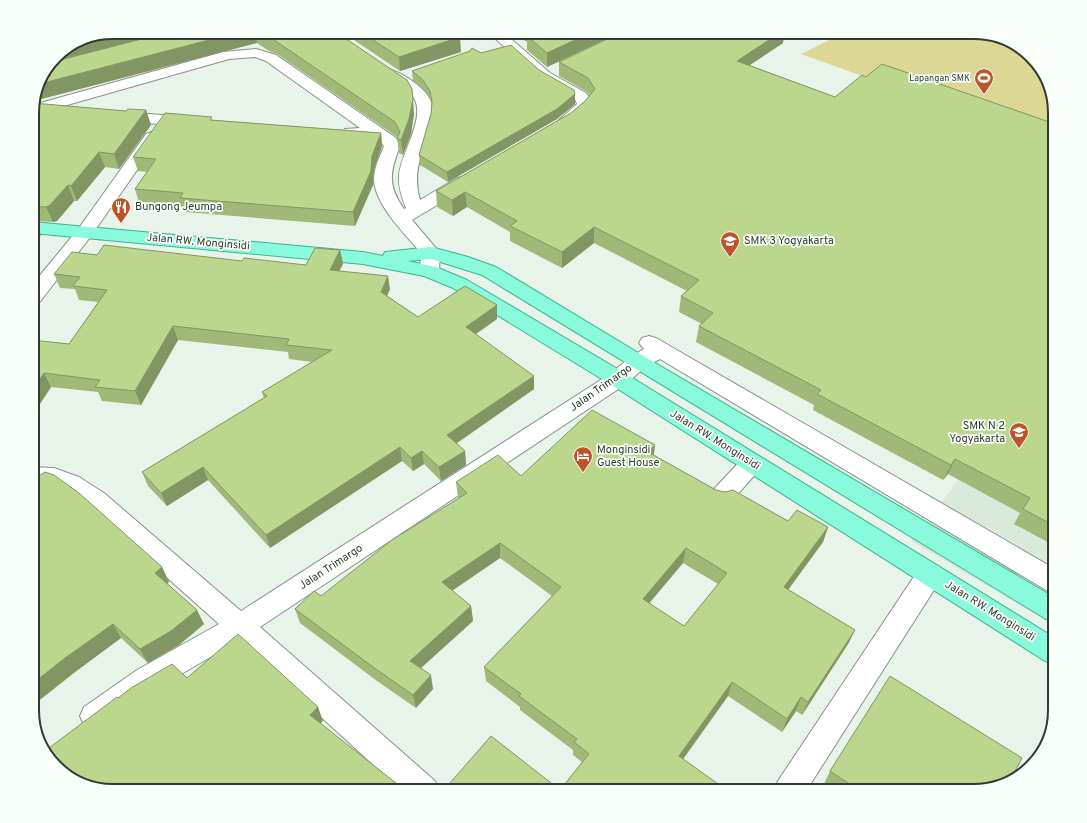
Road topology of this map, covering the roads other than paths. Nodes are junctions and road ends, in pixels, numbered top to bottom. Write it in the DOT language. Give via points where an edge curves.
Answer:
graph roads {
  1 [pos="505,39"];
  2 [pos="371,61"];
  3 [pos="418,72"];
  4 [pos="397,79"];
  5 [pos="39,108"];
  6 [pos="39,111"];
  7 [pos="79,114"];
  8 [pos="102,116"];
  9 [pos="164,120"];
  10 [pos="204,123"];
  11 [pos="552,130"];
  12 [pos="339,132"];
  13 [pos="379,134"];
  14 [pos="474,176"];
  15 [pos="408,214"];
  16 [pos="39,228"];
  17 [pos="85,232"];
  18 [pos="430,262"];
  19 [pos="39,289"];
  20 [pos="649,352"];
  21 [pos="618,379"];
  22 [pos="752,462"];
  23 [pos="39,476"];
  24 [pos="721,497"];
  25 [pos="975,563"];
  26 [pos="930,574"];
  27 [pos="1048,578"];
  28 [pos="958,592"];
  29 [pos="1048,607"];
  30 [pos="240,626"];
  31 [pos="1048,648"];
  32 [pos="77,728"];
  33 [pos="416,784"];
  34 [pos="794,784"];
  1 -- 11 [label="street" via="581,96 585,104"];
  2 -- 4 [label="street"];
  3 -- 4 [label="street"];
  4 -- 15 [label="street" via="416,91 424,102 425,109 408,172"];
  5 -- 13 [label="street" via="228,55 256,53 271,58"];
  6 -- 7 [label="street"];
  8 -- 9 [label="street"];
  9 -- 10 [label="street"];
  9 -- 17 [label="street"];
  12 -- 13 [label="street"];
  13 -- 15 [label="street" via="391,143 382,185 391,203"];
  14 -- 15 [label="street"];
  15 -- 18 [label="street"];
  16 -- 17 [label="main road, Jalan RW. Monginsidi"];
  17 -- 18 [label="main road, Jalan RW. Monginsidi"];
  17 -- 19 [label="street"];
  18 -- 20 [label="main road, Jalan RW. Monginsidi" via="461,261 489,271"];
  18 -- 21 [label="main road, Jalan RW. Monginsidi" via="460,284"];
  20 -- 21 [label="street, Jalan Trimargo"];
  20 -- 25 [label="main road, Jalan RW. Monginsidi"];
  20 -- 27 [label="street"];
  21 -- 22 [label="main road, Jalan RW. Monginsidi"];
  21 -- 30 [label="street, Jalan Trimargo"];
  22 -- 24 [label="street"];
  22 -- 26 [label="main road, Jalan RW. Monginsidi"];
  23 -- 30 [label="street" via="54,477 71,483 96,500"];
  25 -- 28 [label="main road"];
  25 -- 29 [label="main road, Jalan RW. Monginsidi"];
  26 -- 28 [label="main road, Jalan RW. Monginsidi"];
  26 -- 34 [label="street"];
  28 -- 31 [label="main road, Jalan RW. Monginsidi"];
  30 -- 32 [label="street, Jalan Trimargo" via="122,695"];
  30 -- 33 [label="street"];
}
